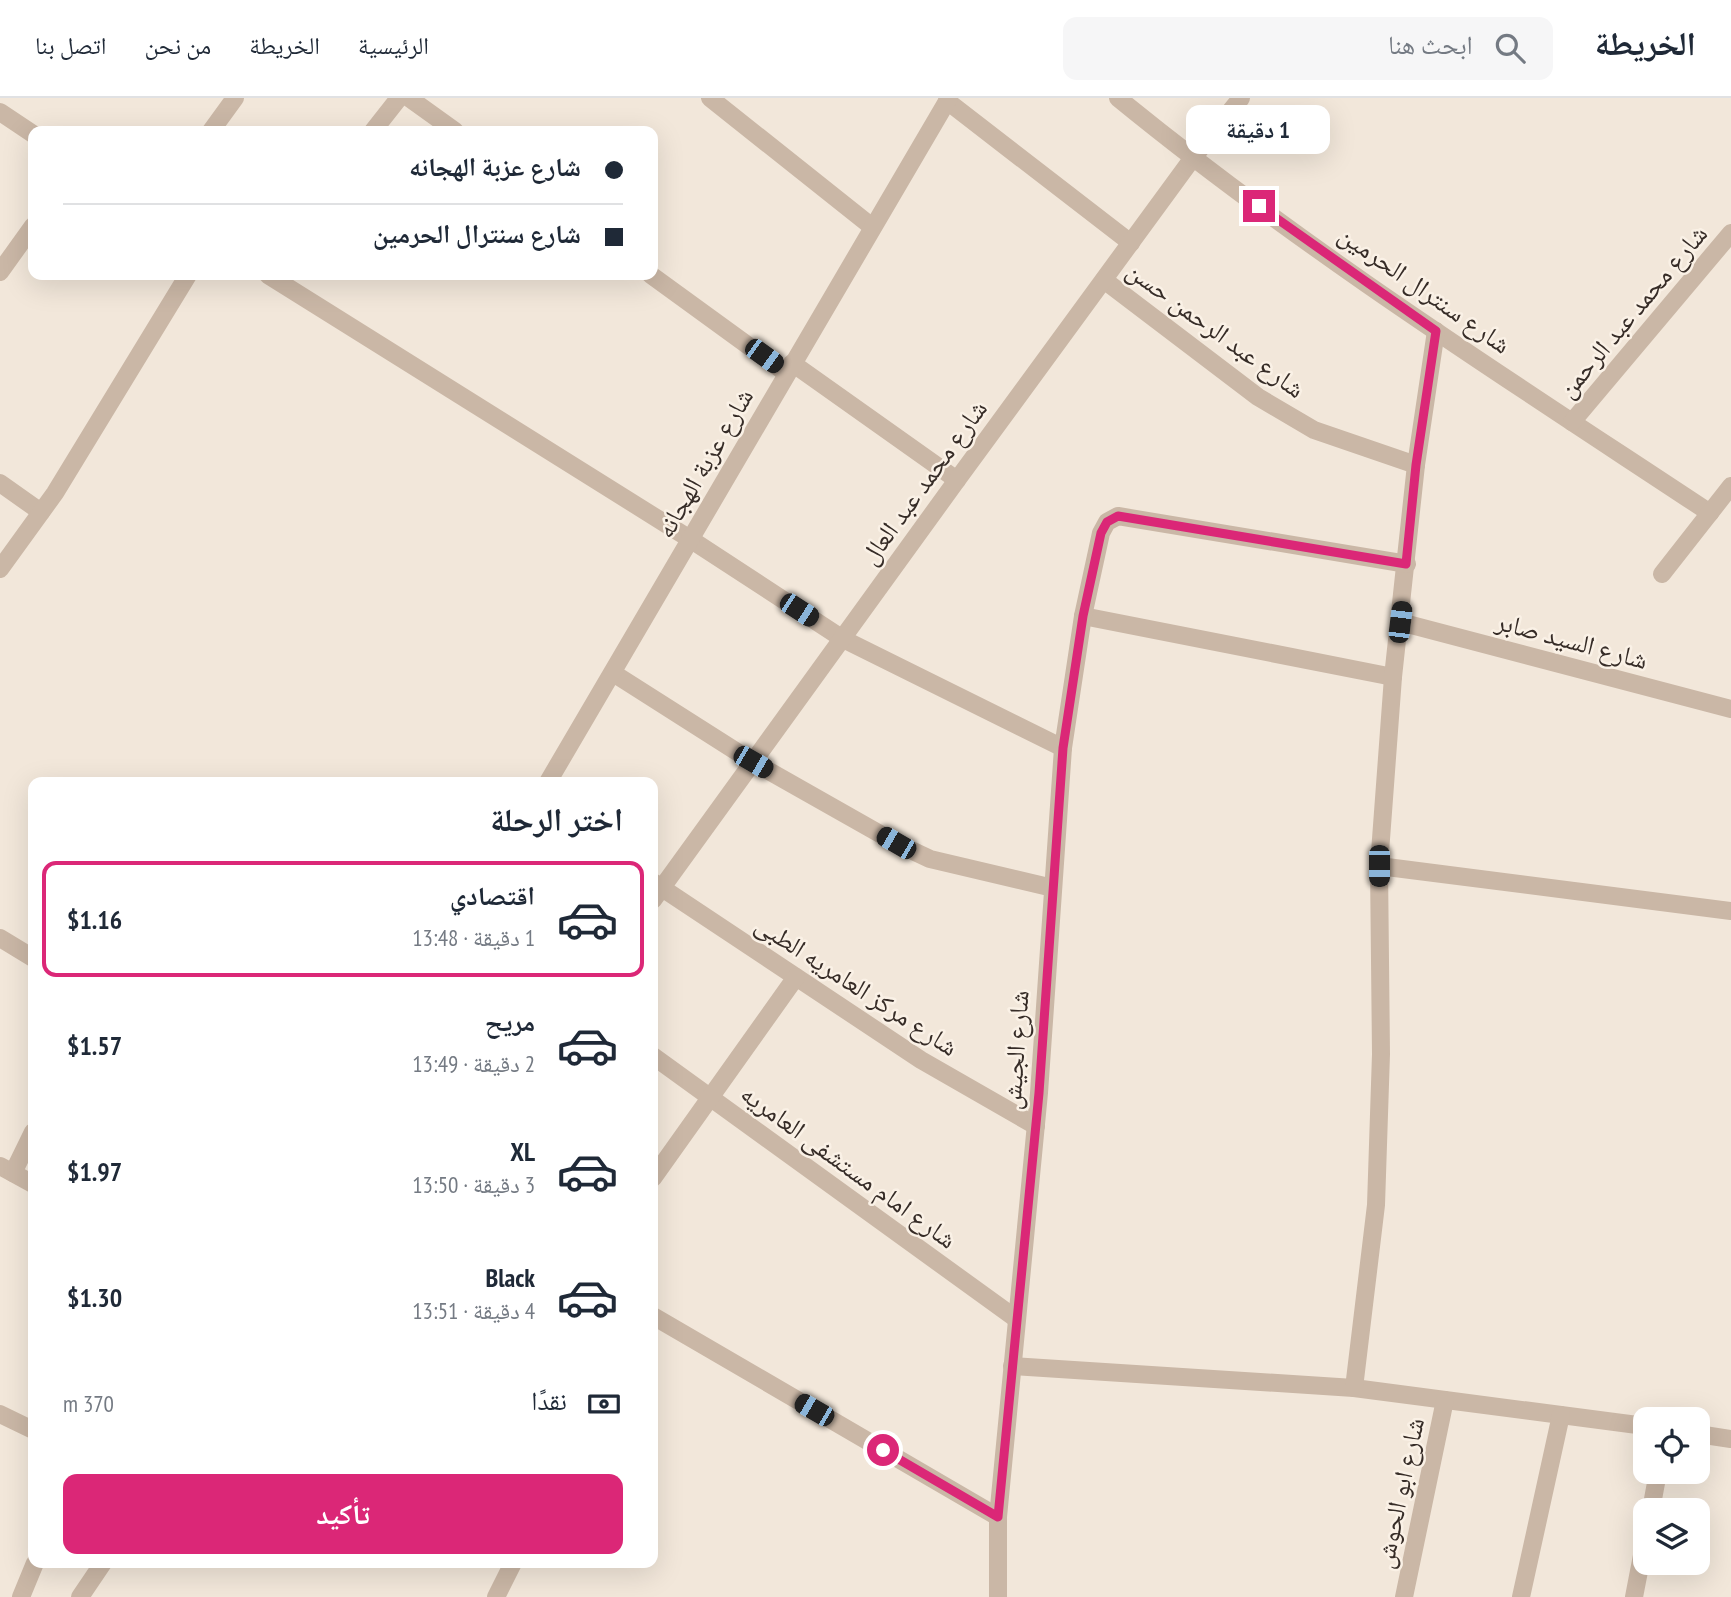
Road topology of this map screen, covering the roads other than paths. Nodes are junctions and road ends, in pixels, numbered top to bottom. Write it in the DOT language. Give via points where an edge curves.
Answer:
graph roads {
  1 [pos="235,98"];
  2 [pos="399,98"];
  3 [pos="409,98"];
  4 [pos="710,98"];
  5 [pos="1118,98"];
  6 [pos="1241,98"];
  7 [pos="948,100"];
  8 [pos="0,112"];
  9 [pos="215,126"];
  10 [pos="377,126"];
  11 [pos="448,126"];
  12 [pos="28,131"];
  13 [pos="1192,159"];
  14 [pos="871,226"];
  15 [pos="28,233"];
  16 [pos="1731,233"];
  17 [pos="1131,243"];
  18 [pos="0,272"];
  19 [pos="658,279"];
  20 [pos="185,280"];
  21 [pos="276,280"];
  22 [pos="1104,280"];
  23 [pos="1436,331"];
  24 [pos="789,368"];
  25 [pos="1572,422"];
  26 [pos="1416,465"];
  27 [pos="957,480"];
  28 [pos="0,483"];
  29 [pos="1731,487"];
  30 [pos="41,512"];
  31 [pos="1710,513"];
  32 [pos="690,539"];
  33 [pos="1406,564"];
  34 [pos="0,569"];
  35 [pos="1662,574"];
  36 [pos="1083,616"];
  37 [pos="1400,622"];
  38 [pos="843,639"];
  39 [pos="612,673"];
  40 [pos="1393,677"];
  41 [pos="1731,709"];
  42 [pos="1063,748"];
  43 [pos="753,762"];
  44 [pos="551,777"];
  45 [pos="1379,866"];
  46 [pos="658,887"];
  47 [pos="1053,888"];
  48 [pos="658,891"];
  49 [pos="1731,911"];
  50 [pos="1,942"];
  51 [pos="28,956"];
  52 [pos="796,977"];
  53 [pos="658,1060"];
  54 [pos="710,1097"];
  55 [pos="1036,1126"];
  56 [pos="28,1139"];
  57 [pos="6,1170"];
  58 [pos="658,1171"];
  59 [pos="28,1181"];
  60 [pos="1015,1318"];
  61 [pos="658,1320"];
  62 [pos="1012,1366"];
  63 [pos="1354,1388"];
  64 [pos="1445,1400"];
  65 [pos="0,1414"];
  66 [pos="1561,1415"];
  67 [pos="1633,1424"];
  68 [pos="28,1428"];
  69 [pos="1710,1436"];
  70 [pos="1731,1439"];
  71 [pos="998,1517"];
  72 [pos="33,1568"];
  73 [pos="100,1568"];
  74 [pos="510,1568"];
  75 [pos="1638,1575"];
  76 [pos="21,1597"];
  77 [pos="80,1597"];
  78 [pos="496,1597"];
  79 [pos="998,1597"];
  80 [pos="1404,1597"];
  81 [pos="1521,1597"];
  82 [pos="1634,1597"];
  1 -- 9 [label="street"];
  2 -- 10 [label="street"];
  3 -- 11 [label="street"];
  4 -- 14 [label="street"];
  5 -- 13 [label="street, شارع سنترال الحرمين"];
  6 -- 13 [label="street, شارع محمد عبد العال"];
  7 -- 14 [label="street, شارع عزبة الهجانه"];
  7 -- 17 [label="street"];
  8 -- 12 [label="street"];
  13 -- 17 [label="street, شارع محمد عبد العال"];
  13 -- 23 [label="street, شارع سنترال الحرمين"];
  14 -- 24 [label="street, شارع عزبة الهجانه"];
  15 -- 18 [label="street"];
  16 -- 25 [label="street, شارع محمد عبد الرحمن"];
  17 -- 22 [label="street, شارع محمد عبد العال"];
  19 -- 24 [label="street"];
  20 -- 30 [label="street"];
  21 -- 32 [label="street"];
  22 -- 26 [label="street, شارع عبد الرحمن حسن" via="1258,397 1314,430"];
  22 -- 27 [label="street, شارع محمد عبد العال"];
  23 -- 25 [label="street, شارع سنترال الحرمين"];
  23 -- 26 [label="street"];
  24 -- 27 [label="street"];
  24 -- 32 [label="street, شارع عزبة الهجانه"];
  25 -- 31 [label="street, شارع سنترال الحرمين"];
  26 -- 33 [label="street"];
  27 -- 38 [label="street, شارع محمد عبد العال"];
  28 -- 30 [label="street"];
  29 -- 31 [label="street"];
  30 -- 34 [label="street"];
  31 -- 35 [label="street"];
  32 -- 38 [label="street"];
  32 -- 39 [label="street, شارع عزبة الهجانه"];
  33 -- 36 [label="street, شارع الجيش" via="1118,516 1107,522 1101,533"];
  33 -- 37 [label="street"];
  36 -- 40 [label="street"];
  36 -- 42 [label="street, شارع الجيش"];
  37 -- 40 [label="street"];
  37 -- 41 [label="street, شارع السيد صابر"];
  38 -- 42 [label="street"];
  38 -- 43 [label="street, شارع محمد عبد العال"];
  39 -- 43 [label="street"];
  39 -- 44 [label="street, شارع عزبة الهجانه"];
  40 -- 45 [label="street"];
  42 -- 47 [label="street, شارع الجيش"];
  43 -- 46 [label="street, شارع محمد عبد العال"];
  43 -- 47 [label="street" via="930,859"];
  45 -- 49 [label="street"];
  45 -- 63 [label="street" via="1381,1054 1376,1206"];
  47 -- 55 [label="street, شارع الجيش"];
  48 -- 52 [label="street, شارع مركز العامريه الطبى"];
  50 -- 51 [label="street"];
  52 -- 54 [label="street"];
  52 -- 55 [label="street, شارع مركز العامريه الطبى" via="921,1060"];
  53 -- 54 [label="street, شارع امام مستشفى العامريه"];
  54 -- 58 [label="street"];
  54 -- 60 [label="street, شارع امام مستشفى العامريه"];
  55 -- 60 [label="street, شارع الجيش"];
  56 -- 57 [label="street"];
  57 -- 59 [label="street"];
  60 -- 62 [label="street, شارع الجيش"];
  61 -- 71 [label="street"];
  62 -- 63 [label="street"];
  62 -- 71 [label="street, شارع الجيش"];
  63 -- 64 [label="street"];
  64 -- 66 [label="street"];
  64 -- 80 [label="street, شارع ابو الحوش"];
  65 -- 68 [label="street"];
  66 -- 67 [label="street"];
  66 -- 81 [label="street"];
  69 -- 70 [label="street"];
  71 -- 79 [label="street, شارع الجيش"];
  72 -- 76 [label="street"];
  73 -- 77 [label="street"];
  74 -- 78 [label="street"];
  75 -- 82 [label="street"];
}
